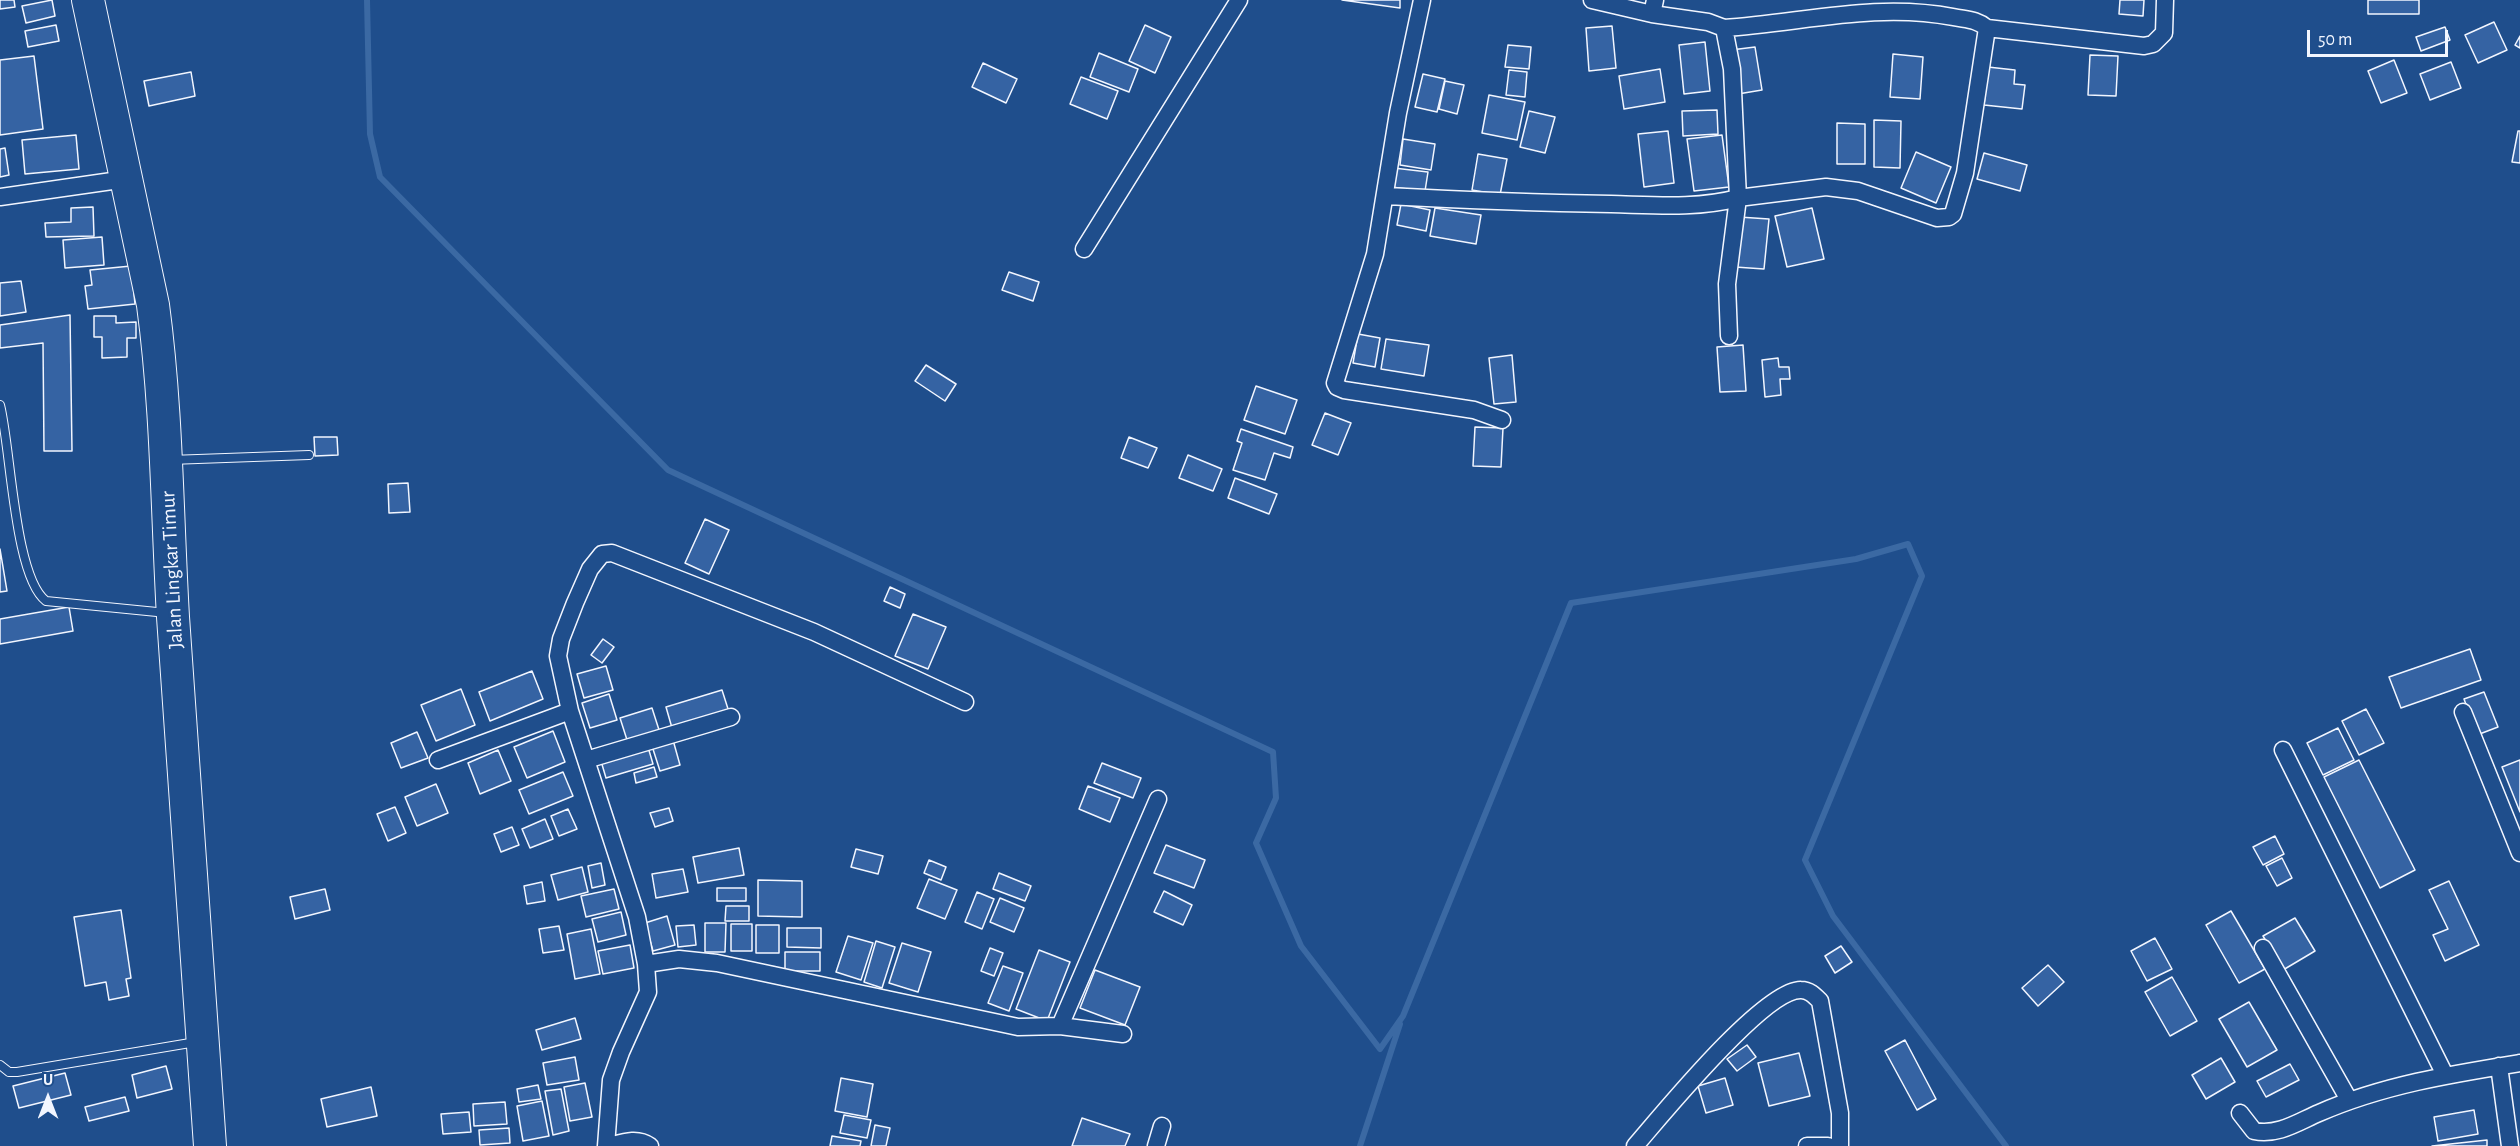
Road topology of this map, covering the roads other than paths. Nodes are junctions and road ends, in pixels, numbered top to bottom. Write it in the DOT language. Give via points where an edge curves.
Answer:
graph roads {
  1 [pos="88,0"];
  2 [pos="1239,0"];
  3 [pos="1422,0"];
  4 [pos="1592,0"];
  5 [pos="2165,0"];
  6 [pos="1654,7"];
  7 [pos="1724,28"];
  8 [pos="1987,28"];
  9 [pos="126,179"];
  10 [pos="1386,196"];
  11 [pos="0,198"];
  12 [pos="1738,198"];
  13 [pos="1084,249"];
  14 [pos="1729,336"];
  15 [pos="0,405"];
  16 [pos="1502,420"];
  17 [pos="309,455"];
  18 [pos="167,460"];
  19 [pos="173,614"];
  20 [pos="965,702"];
  21 [pos="570,711"];
  22 [pos="2463,712"];
  23 [pos="731,717"];
  24 [pos="2283,750"];
  25 [pos="438,760"];
  26 [pos="586,760"];
  27 [pos="1158,799"];
  28 [pos="2520,853"];
  29 [pos="2263,948"];
  30 [pos="646,964"];
  31 [pos="1060,1026"];
  32 [pos="1123,1034"];
  33 [pos="202,1041"];
  34 [pos="2520,1063"];
  35 [pos="0,1065"];
  36 [pos="2499,1066"];
  37 [pos="2445,1075"];
  38 [pos="2349,1100"];
  39 [pos="2240,1113"];
  40 [pos="1162,1126"];
  41 [pos="210,1146"];
  42 [pos="608,1146"];
  43 [pos="650,1146"];
  44 [pos="1156,1146"];
  45 [pos="1635,1146"];
  46 [pos="1807,1146"];
  47 [pos="1828,1146"];
  48 [pos="1840,1146"];
  49 [pos="2510,1146"];
  1 -- 9 [label="highway, Jalan Lingkar Timur"];
  2 -- 13 [label="street"];
  3 -- 10 [label="street" via="1398,113"];
  4 -- 6 [label="street"];
  5 -- 8 [label="street" via="2164,33 2153,44 2144,46"];
  6 -- 7 [label="street"];
  7 -- 8 [label="street" via="1874,11 1924,12 1978,20"];
  7 -- 12 [label="street" via="1732,69"];
  8 -- 12 [label="street" via="1965,173 1949,217 1922,215 1858,191 1826,188"];
  9 -- 11 [label="street"];
  9 -- 18 [label="highway, Jalan Lingkar Timur" via="153,305"];
  10 -- 12 [label="street" via="1649,205 1715,204"];
  10 -- 16 [label="street" via="1375,254 1335,383 1337,387 1474,410"];
  12 -- 14 [label="street" via="1727,284"];
  15 -- 19 [label="lane" via="21,544 39,596 46,601"];
  17 -- 18 [label="lane"];
  18 -- 19 [label="highway, Jalan Lingkar Timur"];
  19 -- 33 [label="highway, Jalan Lingkar Timur"];
  20 -- 21 [label="street" via="814,632 612,553 602,554 590,569 561,639 558,656"];
  21 -- 25 [label="street"];
  21 -- 26 [label="street"];
  22 -- 28 [label="street"];
  23 -- 26 [label="street"];
  24 -- 37 [label="street"];
  26 -- 30 [label="street" via="637,917"];
  27 -- 31 [label="street"];
  29 -- 38 [label="street"];
  30 -- 31 [label="street" via="679,959 717,963 1018,1027"];
  30 -- 42 [label="street" via="648,992 611,1080"];
  31 -- 32 [label="street"];
  33 -- 35 [label="lane" via="17,1072 9,1072"];
  33 -- 41 [label="highway, Jalan Lingkar Timur"];
  34 -- 36 [label="street"];
  36 -- 37 [label="street"];
  36 -- 49 [label="street"];
  37 -- 38 [label="street"];
  38 -- 39 [label="street" via="2276,1132 2254,1131"];
  40 -- 44 [label="street"];
  42 -- 43 [label="street" via="633,1140"];
  45 -- 48 [label="street" via="1738,1030 1788,993 1799,990 1811,992 1820,1001 1840,1113"];
  46 -- 47 [label="street"];
}
